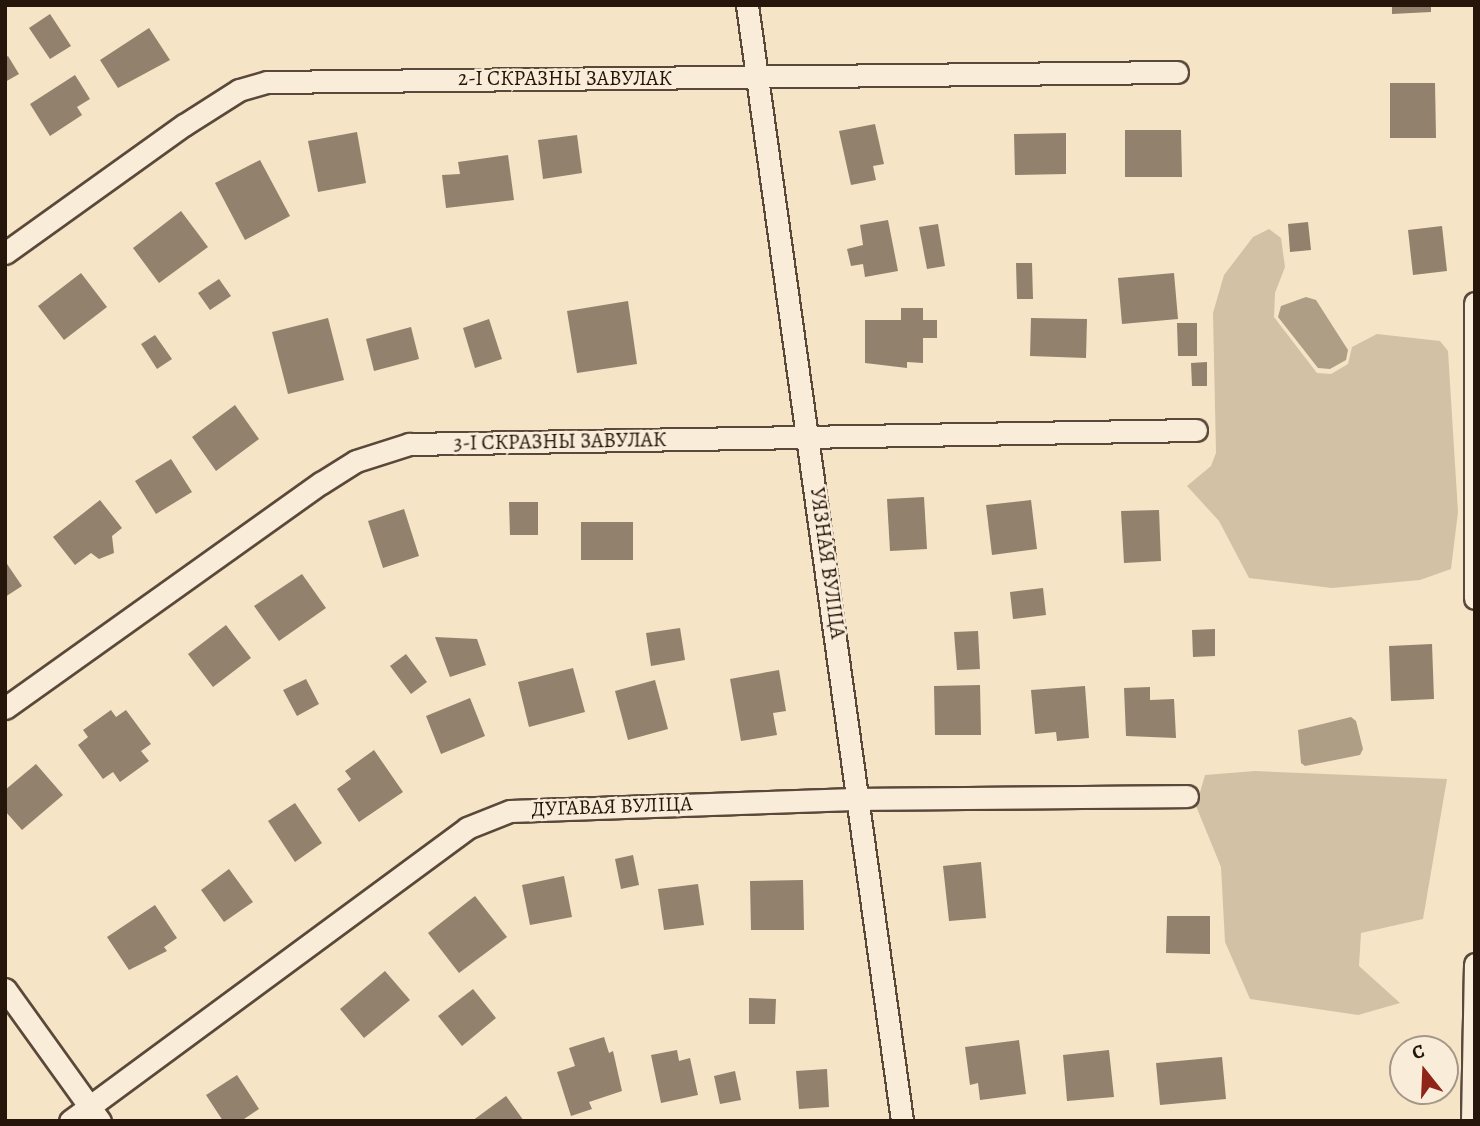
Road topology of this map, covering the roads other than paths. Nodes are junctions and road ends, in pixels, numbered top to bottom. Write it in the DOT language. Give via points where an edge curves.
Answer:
graph roads {
  1 [pos="747,5"];
  2 [pos="1177,72"];
  3 [pos="757,77"];
  4 [pos="5,253"];
  5 [pos="1475,303"];
  6 [pos="1196,430"];
  7 [pos="810,436"];
  8 [pos="1475,598"];
  9 [pos="5,708"];
  10 [pos="1187,796"];
  11 [pos="861,799"];
  12 [pos="1475,964"];
  13 [pos="5,989"];
  14 [pos="94,1112"];
  15 [pos="70,1121"];
  16 [pos="902,1121"];
  17 [pos="1472,1121"];
  1 -- 3 [label="street, УЯЗНАЯ ВУЛІЦА"];
  2 -- 3 [label="street, 2-І СКРАЗНЫ ЗАВУЛАК"];
  3 -- 4 [label="street, 2-І СКРАЗНЫ ЗАВУЛАК" via="267,82 239,90 184,125"];
  3 -- 7 [label="street, УЯЗНАЯ ВУЛІЦА"];
  5 -- 8 [label="street"];
  6 -- 7 [label="street, 3-І СКРАЗНЫ ЗАВУЛАК"];
  7 -- 9 [label="street, 3-І СКРАЗНЫ ЗАВУЛАК" via="409,444 369,457 321,483"];
  7 -- 11 [label="street, УЯЗНАЯ ВУЛІЦА"];
  10 -- 11 [label="street, ДУГАВАЯ ВУЛІЦА"];
  11 -- 14 [label="street, ДУГАВАЯ ВУЛІЦА" via="510,811 467,828"];
  11 -- 16 [label="street, УЯЗНАЯ ВУЛІЦА"];
  12 -- 17 [label="street"];
  13 -- 14 [label="street"];
  14 -- 15 [label="street, ДУГАВАЯ ВУЛІЦА"];
}
